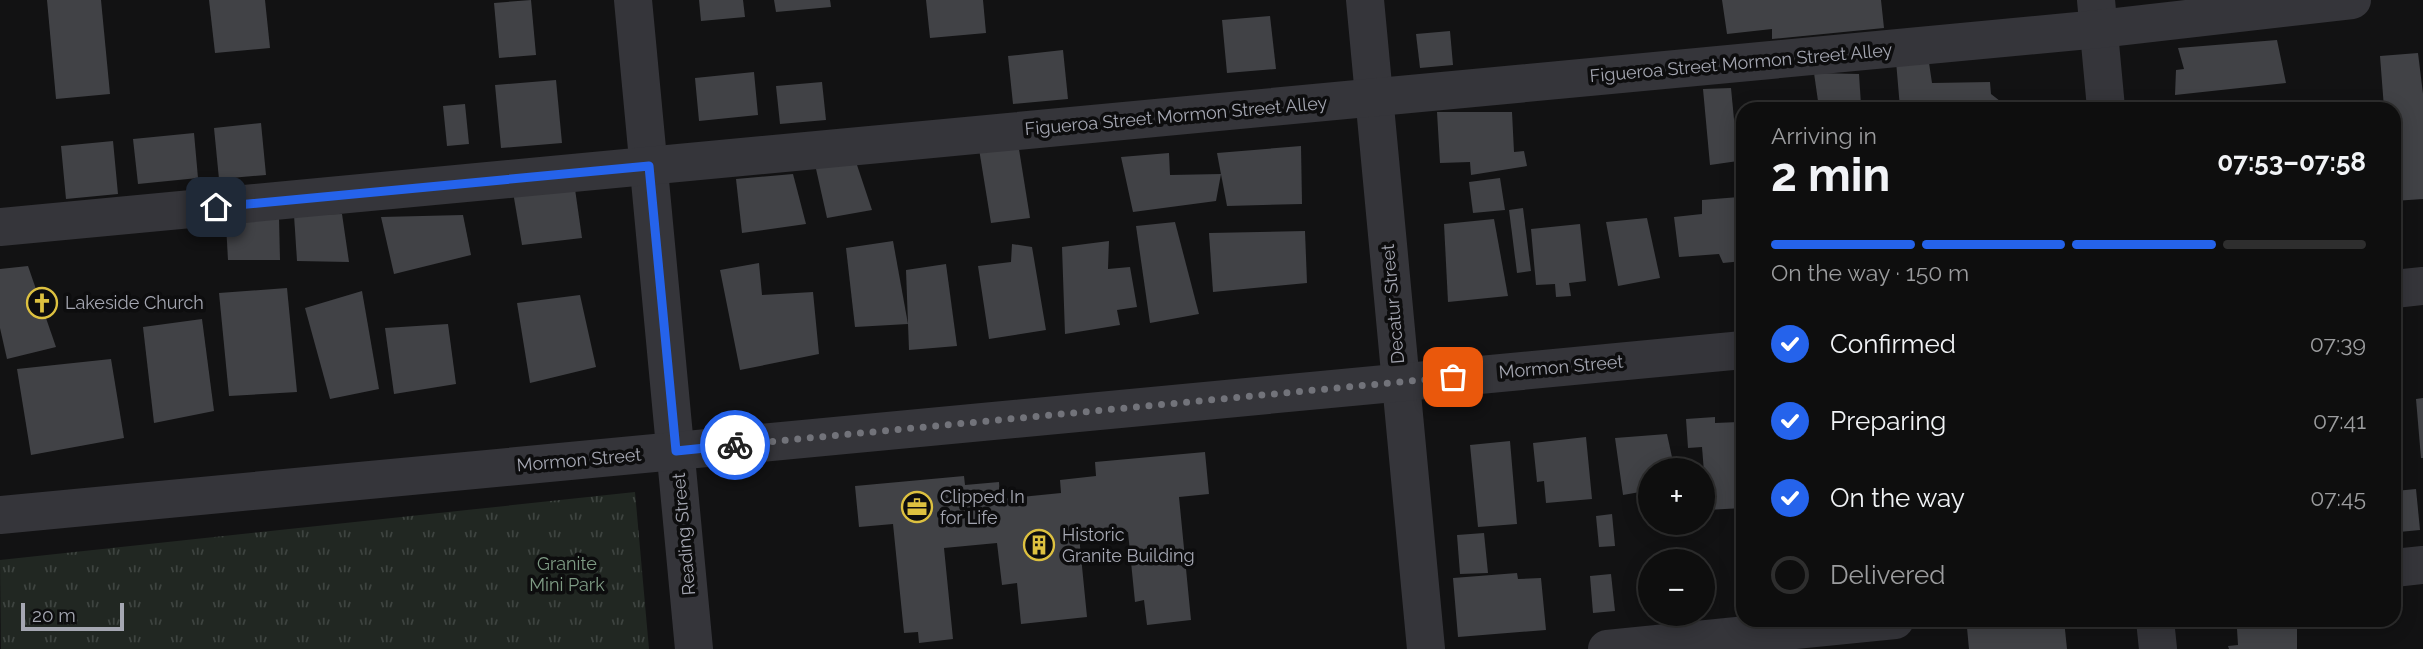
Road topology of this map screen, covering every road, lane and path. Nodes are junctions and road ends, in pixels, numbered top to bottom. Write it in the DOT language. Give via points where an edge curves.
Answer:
graph roads {
  1 [pos="633,0"];
  2 [pos="1365,0"];
  3 [pos="2352,0"];
  4 [pos="2098,15"];
  5 [pos="1374,98"];
  6 [pos="2105,102"];
  7 [pos="649,166"];
  8 [pos="0,227"];
  9 [pos="2423,286"];
  10 [pos="2401,288"];
  11 [pos="1736,351"];
  12 [pos="1401,382"];
  13 [pos="676,451"];
  14 [pos="0,515"];
  15 [pos="2423,565"];
  16 [pos="2401,567"];
  17 [pos="1825,627"];
  18 [pos="2156,627"];
  19 [pos="694,649"];
  20 [pos="1426,649"];
  21 [pos="1607,649"];
  22 [pos="2158,649"];
  1 -- 7 [label="street, Reading Street"];
  2 -- 5 [label="street, Decatur Street"];
  3 -- 4 [label="street, Figueroa Street Mormon Street Alley"];
  4 -- 5 [label="street, Figueroa Street Mormon Street Alley"];
  4 -- 6 [label="street"];
  5 -- 7 [label="street, Figueroa Street Mormon Street Alley"];
  5 -- 12 [label="street, Decatur Street"];
  7 -- 8 [label="street, Figueroa Street Mormon Street Alley"];
  7 -- 13 [label="street, Reading Street"];
  9 -- 10 [label="street"];
  11 -- 12 [label="street, Mormon Street"];
  12 -- 13 [label="street, Mormon Street"];
  12 -- 20 [label="street, Decatur Street"];
  13 -- 14 [label="street, Mormon Street"];
  13 -- 19 [label="street, Reading Street"];
  15 -- 16 [label="street"];
  17 -- 21 [label="street"];
  18 -- 22 [label="street"];
}
